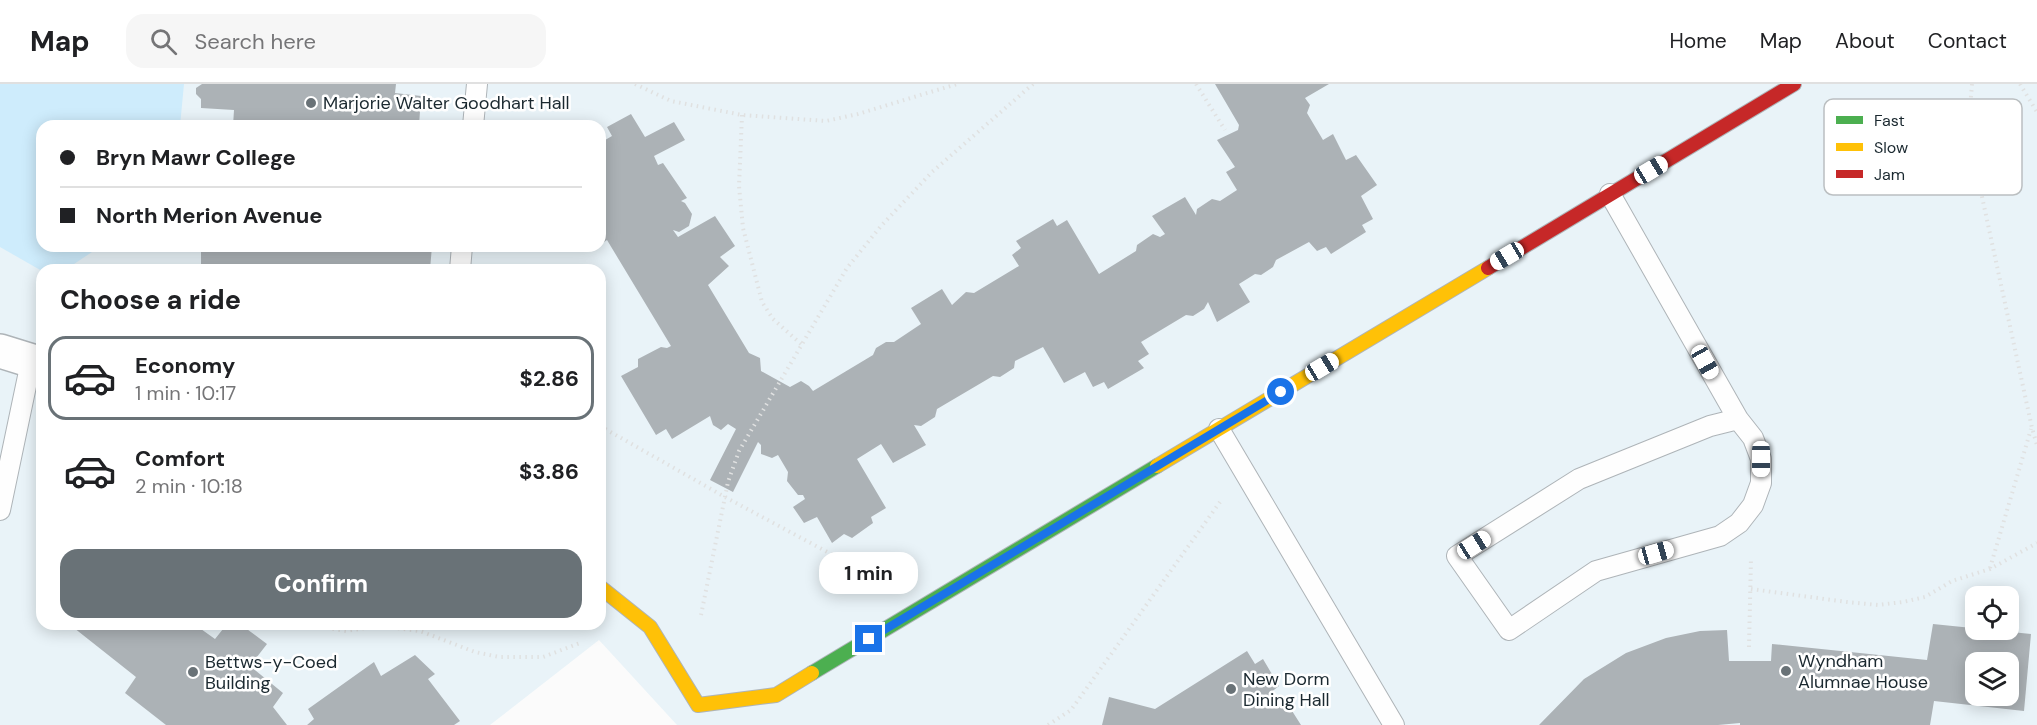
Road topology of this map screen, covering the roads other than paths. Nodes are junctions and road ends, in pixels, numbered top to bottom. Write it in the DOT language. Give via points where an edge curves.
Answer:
graph roads {
  1 [pos="477,84"];
  2 [pos="1794,84"];
  3 [pos="474,120"];
  4 [pos="1610,194"];
  5 [pos="0,351"];
  6 [pos="36,363"];
  7 [pos="36,367"];
  8 [pos="1738,419"];
  9 [pos="1219,429"];
  10 [pos="0,510"];
  11 [pos="606,592"];
  12 [pos="698,715"];
  13 [pos="1394,725"];
  1 -- 3 [label="lane"];
  2 -- 4 [label="street"];
  4 -- 8 [label="lane"];
  4 -- 9 [label="street"];
  5 -- 6 [label="street"];
  7 -- 10 [label="lane"];
  8 -- 8 [label="lane" via="1753,438 1761,459 1761,483 1753,505 1739,523 1720,536 1596,571 1509,630 1457,556 1579,479 1710,426"];
  9 -- 12 [label="street" via="776,695"];
  9 -- 13 [label="lane"];
  11 -- 12 [label="street" via="650,627"];
}
